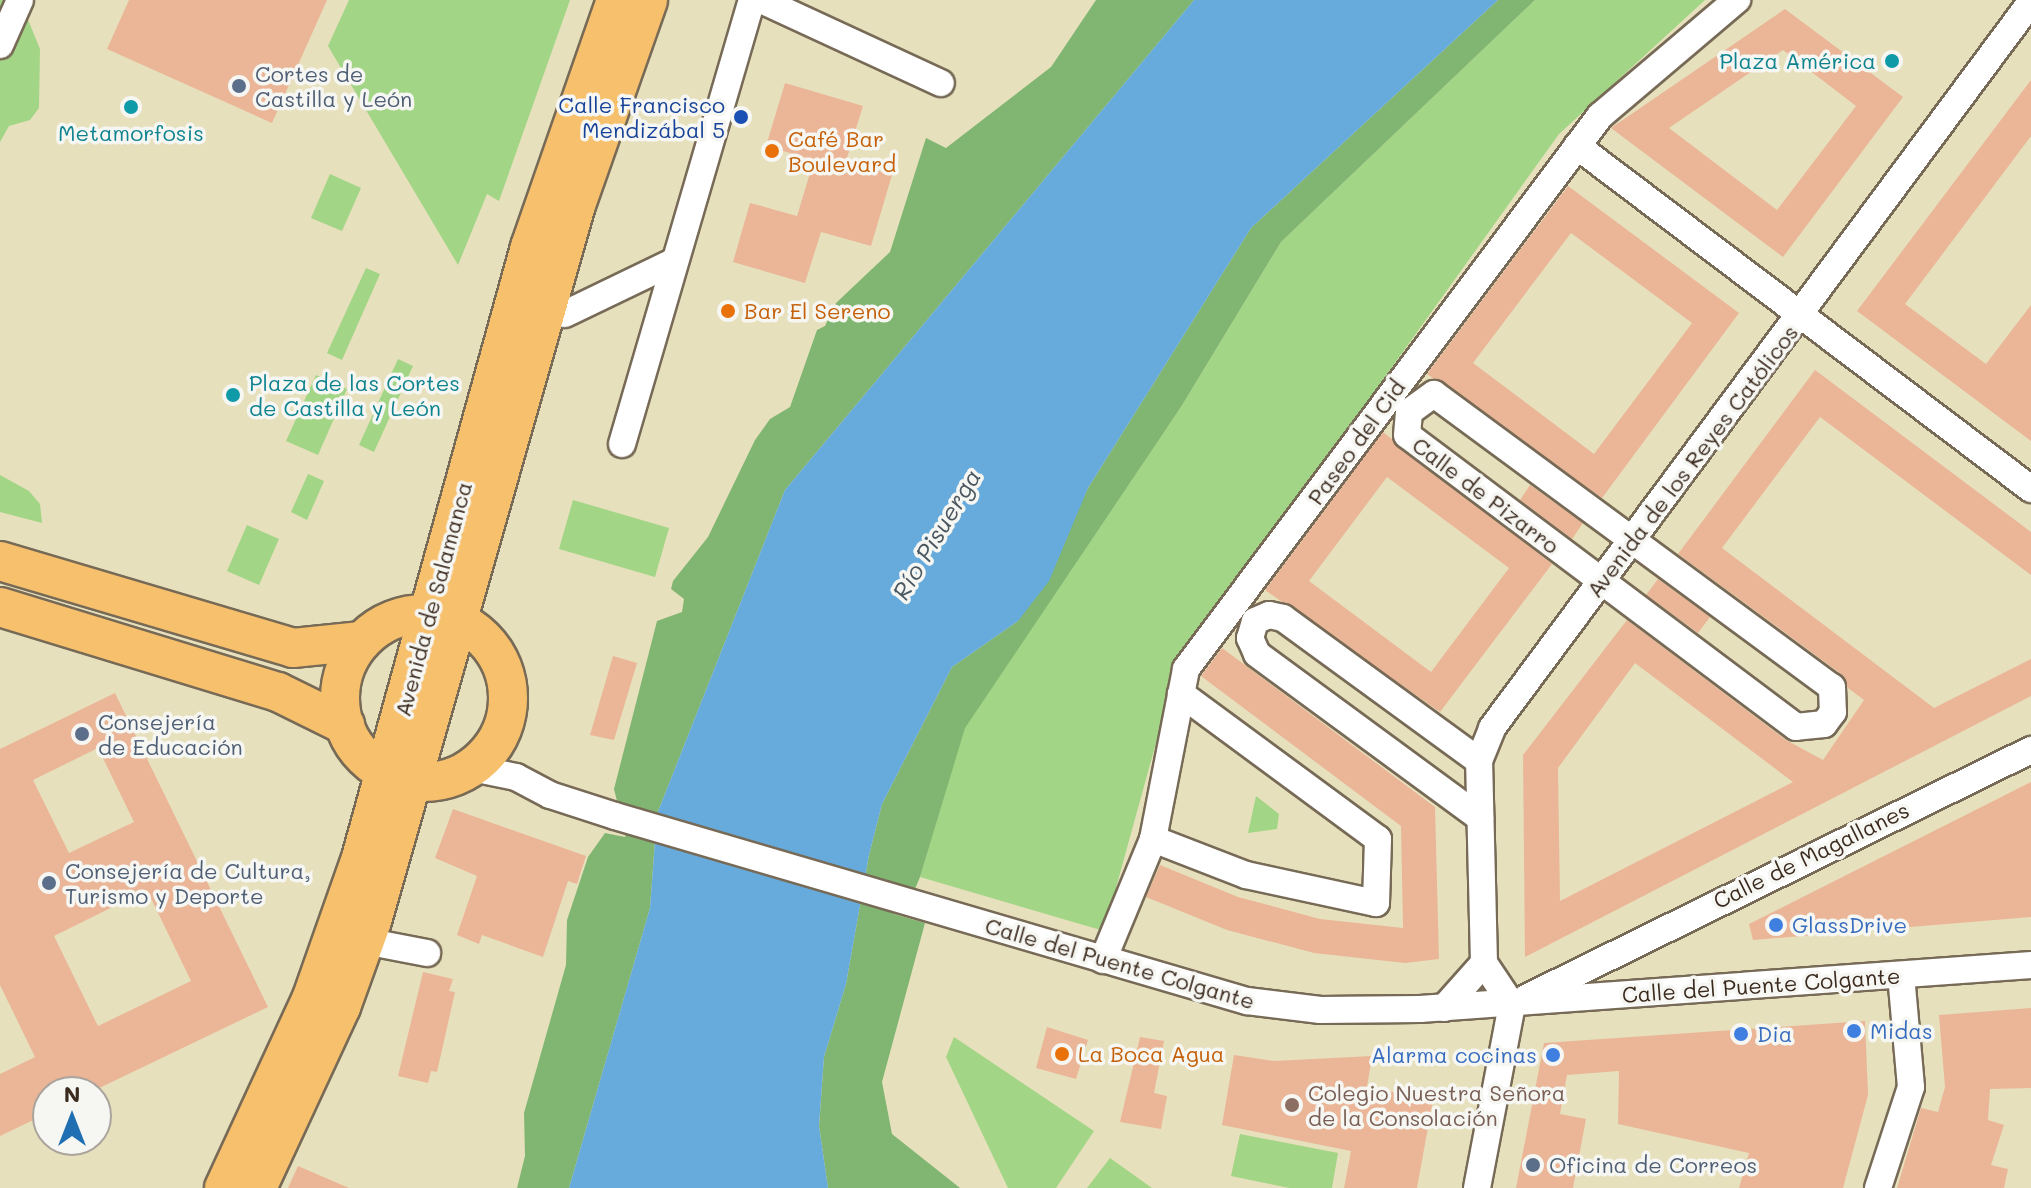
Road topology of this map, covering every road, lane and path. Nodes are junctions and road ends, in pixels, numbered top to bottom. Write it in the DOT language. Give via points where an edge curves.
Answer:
graph roads {
  1 [pos="20,0"];
  2 [pos="616,0"];
  3 [pos="648,0"];
  4 [pos="752,0"];
  5 [pos="761,0"];
  6 [pos="1737,0"];
  7 [pos="2031,2"];
  8 [pos="0,45"];
  9 [pos="941,83"];
  10 [pos="1577,146"];
  11 [pos="673,262"];
  12 [pos="1802,315"];
  13 [pos="553,319"];
  14 [pos="622,444"];
  15 [pos="2031,489"];
  16 [pos="461,499"];
  17 [pos="1632,538"];
  18 [pos="0,561"];
  19 [pos="1601,581"];
  20 [pos="0,607"];
  21 [pos="444,618"];
  22 [pos="373,632"];
  23 [pos="1181,694"];
  24 [pos="345,725"];
  25 [pos="2031,750"];
  26 [pos="1479,761"];
  27 [pos="472,768"];
  28 [pos="400,777"];
  29 [pos="1480,818"];
  30 [pos="1153,839"];
  31 [pos="376,933"];
  32 [pos="427,953"];
  33 [pos="1103,960"];
  34 [pos="1484,963"];
  35 [pos="1592,965"];
  36 [pos="2031,965"];
  37 [pos="1901,975"];
  38 [pos="1605,997"];
  39 [pos="1512,1005"];
  40 [pos="1444,1008"];
  41 [pos="262,1177"];
  42 [pos="224,1188"];
  43 [pos="1477,1188"];
  44 [pos="1878,1188"];
  1 -- 8 [label="street"];
  2 -- 16 [label="highway, Avenida de Salamanca" via="530,247"];
  3 -- 13 [label="highway, Avenida de Salamanca" via="581,191"];
  4 -- 11 [label="street"];
  5 -- 9 [label="street"];
  6 -- 10 [label="street, Paseo del Cid" via="1600,116"];
  7 -- 12 [label="street, Avenida de los Reyes Católicos"];
  10 -- 12 [label="street"];
  10 -- 23 [label="street, Paseo del Cid" via="1186,669"];
  11 -- 13 [label="street"];
  11 -- 14 [label="street"];
  12 -- 15 [label="street"];
  12 -- 17 [label="street, Avenida de los Reyes Católicos"];
  13 -- 21 [label="highway, Avenida de Salamanca"];
  16 -- 21 [label="highway, Avenida de Salamanca"];
  16 -- 22 [label="highway" via="443,508 424,566"];
  17 -- 19 [label="street, Avenida de los Reyes Católicos"];
  17 -- 19 [label="street, Calle de Pizarro" via="1434,394 1414,405 1407,435"];
  17 -- 19 [label="street, Calle de Pizarro" via="1832,687 1833,712 1824,724 1796,727"];
  18 -- 22 [label="highway" via="293,648"];
  19 -- 26 [label="street, Avenida de los Reyes Católicos" via="1505,708"];
  20 -- 24 [label="highway" via="278,692"];
  21 -- 22 [label="highway"];
  21 -- 27 [label="highway" via="493,650 508,691 500,734"];
  21 -- 28 [label="highway, Avenida de Salamanca"];
  22 -- 24 [label="highway" via="342,684"];
  23 -- 30 [label="street, Paseo del Cid"];
  23 -- 30 [label="street" via="1378,839 1376,903 1246,875"];
  24 -- 28 [label="highway" via="368,760"];
  25 -- 35 [label="street, Calle de Magallanes"];
  26 -- 29 [label="street, Avenida de los Reyes Católicos"];
  26 -- 29 [label="street" via="1283,618 1269,615 1255,621 1250,638 1257,654"];
  27 -- 28 [label="highway" via="444,779"];
  27 -- 33 [label="street, Calle del Puente Colgante" via="516,777 550,795 615,816"];
  28 -- 31 [label="highway, Avenida de Salamanca"];
  28 -- 42 [label="highway, Avenida de Salamanca" via="311,1000"];
  29 -- 34 [label="street, Avenida de los Reyes Católicos"];
  30 -- 33 [label="street, Paseo del Cid"];
  31 -- 32 [label="street"];
  31 -- 41 [label="highway, Avenida de Salamanca"];
  33 -- 40 [label="street, Calle del Puente Colgante" via="1247,1001 1320,1010"];
  34 -- 39 [label="street"];
  34 -- 40 [label="street"];
  35 -- 38 [label="street" via="1592,984"];
  35 -- 39 [label="street, Calle de Magallanes"];
  36 -- 37 [label="street, Calle del Puente Colgante"];
  37 -- 38 [label="street, Calle del Puente Colgante"];
  37 -- 44 [label="street" via="1911,1087"];
  38 -- 39 [label="street, Calle del Puente Colgante"];
  39 -- 40 [label="street, Calle del Puente Colgante"];
  39 -- 43 [label="street"];
}
